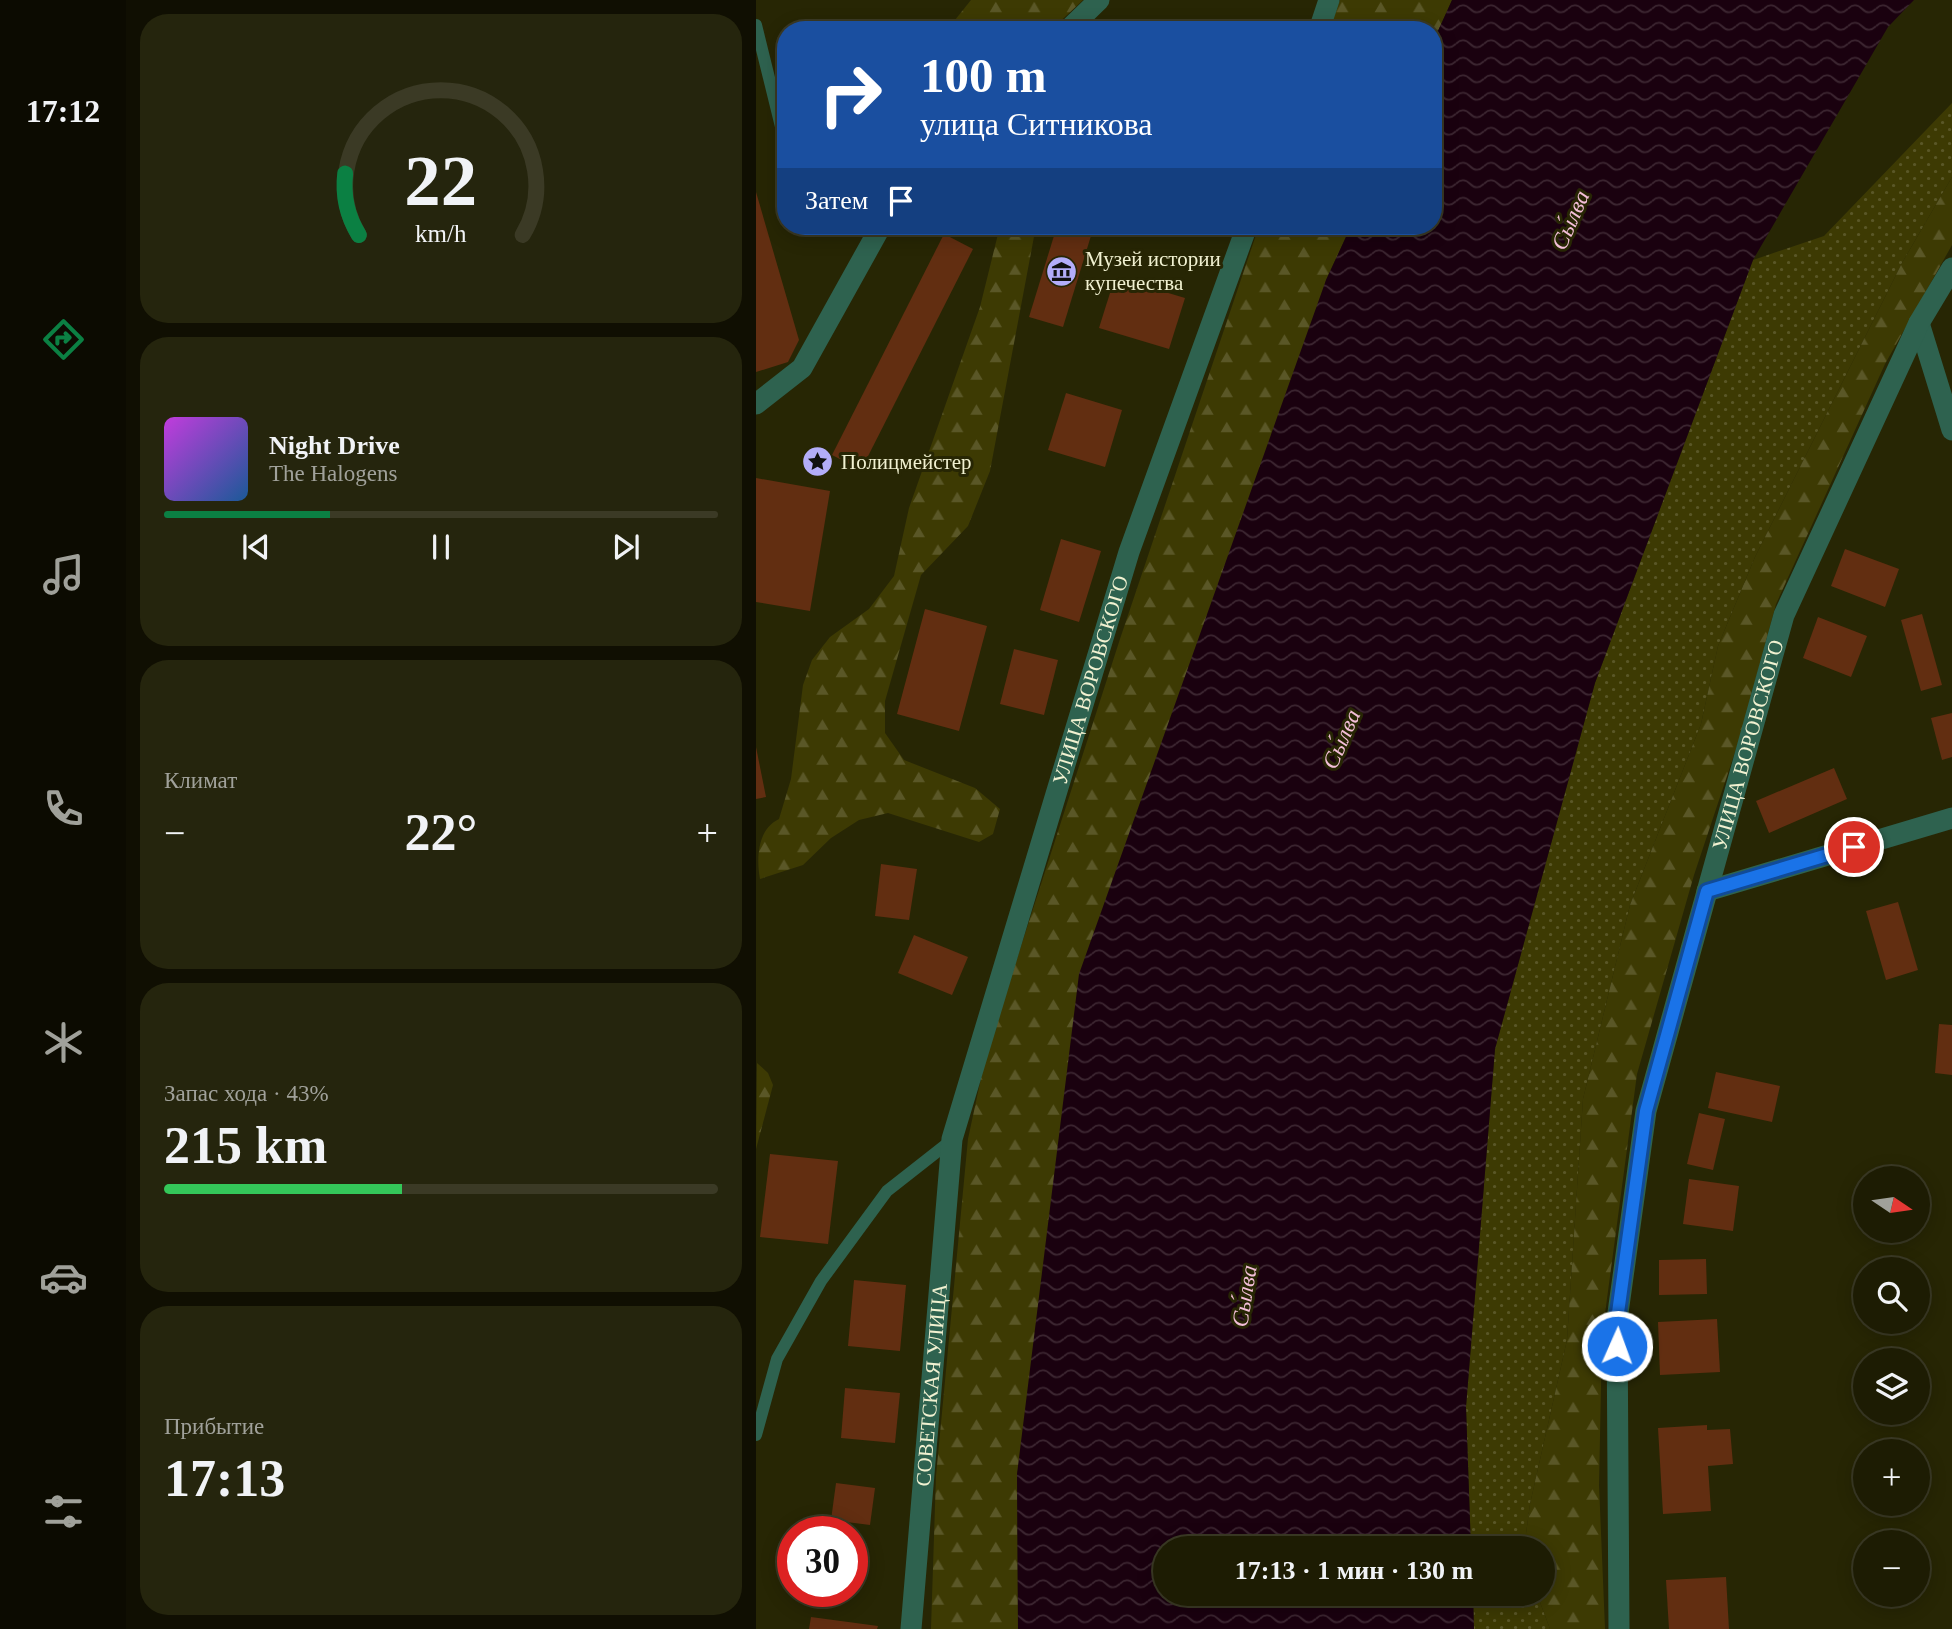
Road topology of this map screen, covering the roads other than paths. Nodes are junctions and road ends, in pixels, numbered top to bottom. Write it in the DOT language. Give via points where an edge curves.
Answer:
graph roads {
  1 [pos="1099,0"];
  2 [pos="1329,0"];
  3 [pos="1077,21"];
  4 [pos="1322,21"];
  5 [pos="756,25"];
  6 [pos="777,110"];
  7 [pos="876,235"];
  8 [pos="1244,235"];
  9 [pos="1952,268"];
  10 [pos="1919,323"];
  11 [pos="756,404"];
  12 [pos="1952,430"];
  13 [pos="1952,818"];
  14 [pos="1707,891"];
  15 [pos="952,1139"];
  16 [pos="756,1435"];
  17 [pos="911,1629"];
  18 [pos="1619,1629"];
  1 -- 3 [label="street"];
  2 -- 4 [label="street"];
  5 -- 6 [label="lane"];
  7 -- 11 [label="street" via="802,368"];
  8 -- 15 [label="street, УЛИЦА ВОРОВСКОГО" via="1129,552"];
  9 -- 10 [label="street, УЛИЦА ВОРОВСКОГО"];
  10 -- 12 [label="street"];
  10 -- 14 [label="street, УЛИЦА ВОРОВСКОГО" via="1784,615"];
  13 -- 14 [label="street"];
  14 -- 18 [label="street, УЛИЦА ВОРОВСКОГО" via="1646,1111 1617,1320"];
  15 -- 16 [label="lane" via="887,1191 821,1281 777,1359"];
  15 -- 17 [label="street, СОВЕТСКАЯ УЛИЦА"];
}
